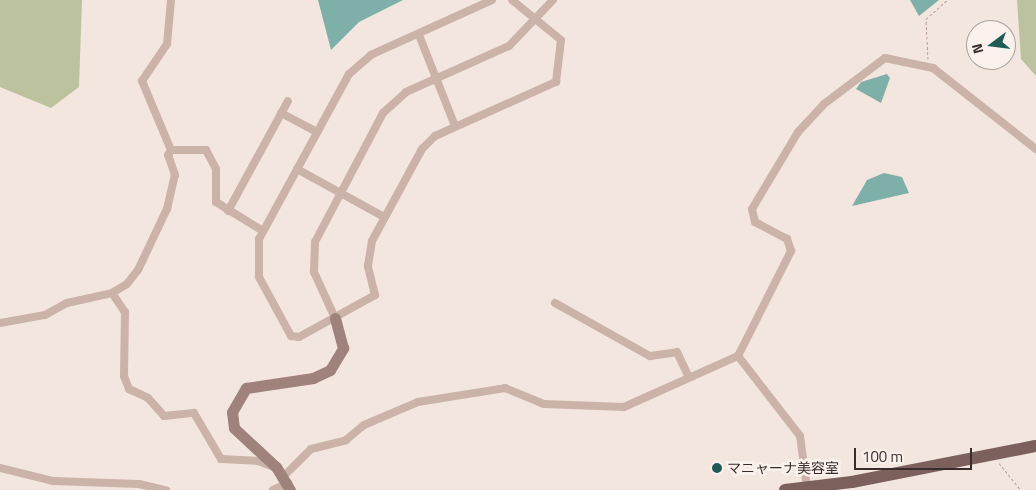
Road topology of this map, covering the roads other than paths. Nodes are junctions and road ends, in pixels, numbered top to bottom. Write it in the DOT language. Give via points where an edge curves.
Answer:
graph roads {
  1 [pos="171,0"];
  2 [pos="492,0"];
  3 [pos="512,0"];
  4 [pos="553,0"];
  5 [pos="535,19"];
  6 [pos="419,35"];
  7 [pos="437,80"];
  8 [pos="288,101"];
  9 [pos="282,113"];
  10 [pos="455,126"];
  11 [pos="317,132"];
  12 [pos="1036,149"];
  13 [pos="171,150"];
  14 [pos="297,169"];
  15 [pos="340,192"];
  16 [pos="228,211"];
  17 [pos="384,216"];
  18 [pos="263,231"];
  19 [pos="112,293"];
  20 [pos="555,303"];
  21 [pos="335,318"];
  22 [pos="0,323"];
  23 [pos="738,356"];
  24 [pos="688,376"];
  25 [pos="1036,446"];
  26 [pos="0,468"];
  27 [pos="284,479"];
  28 [pos="807,488"];
  29 [pos="166,490"];
  30 [pos="273,490"];
  31 [pos="784,490"];
  1 -- 13 [label="street" via="167,44 142,81"];
  2 -- 6 [label="street"];
  3 -- 5 [label="street"];
  4 -- 5 [label="street"];
  5 -- 7 [label="street" via="496,54"];
  5 -- 10 [label="street" via="561,40 556,82"];
  6 -- 7 [label="street"];
  6 -- 11 [label="street" via="356,65"];
  7 -- 10 [label="street"];
  7 -- 15 [label="street" via="390,104"];
  8 -- 9 [label="street"];
  9 -- 11 [label="street"];
  9 -- 16 [label="street"];
  10 -- 17 [label="street" via="435,136 422,149"];
  11 -- 14 [label="street"];
  12 -- 23 [label="street" via="929,67 885,58 824,104 798,132 752,209 755,222 787,239 792,251"];
  13 -- 16 [label="street" via="206,150 216,169 216,202"];
  13 -- 19 [label="street" via="168,156 175,175 167,209 138,270"];
  14 -- 15 [label="street"];
  14 -- 18 [label="street"];
  15 -- 17 [label="street"];
  15 -- 21 [label="street" via="318,232 312,261"];
  16 -- 18 [label="street"];
  17 -- 21 [label="street" via="368,254 375,295"];
  18 -- 21 [label="street" via="257,251 259,277 290,336 300,337"];
  19 -- 22 [label="street" via="67,303 45,315"];
  19 -- 27 [label="street" via="125,312 124,376 129,389 148,398 164,416 194,413 221,459"];
  20 -- 24 [label="street" via="650,356 677,352"];
  21 -- 27 [label="street" via="344,348 330,370 312,378 252,386 234,404 234,428"];
  23 -- 24 [label="street"];
  23 -- 28 [label="street" via="800,436"];
  24 -- 27 [label="street" via="624,407 544,404 505,388 418,402 364,425 346,440 311,450"];
  25 -- 28 [label="main road"];
  26 -- 29 [label="street" via="53,481 138,484"];
  27 -- 30 [label="street"];
  28 -- 31 [label="main road"];
}
